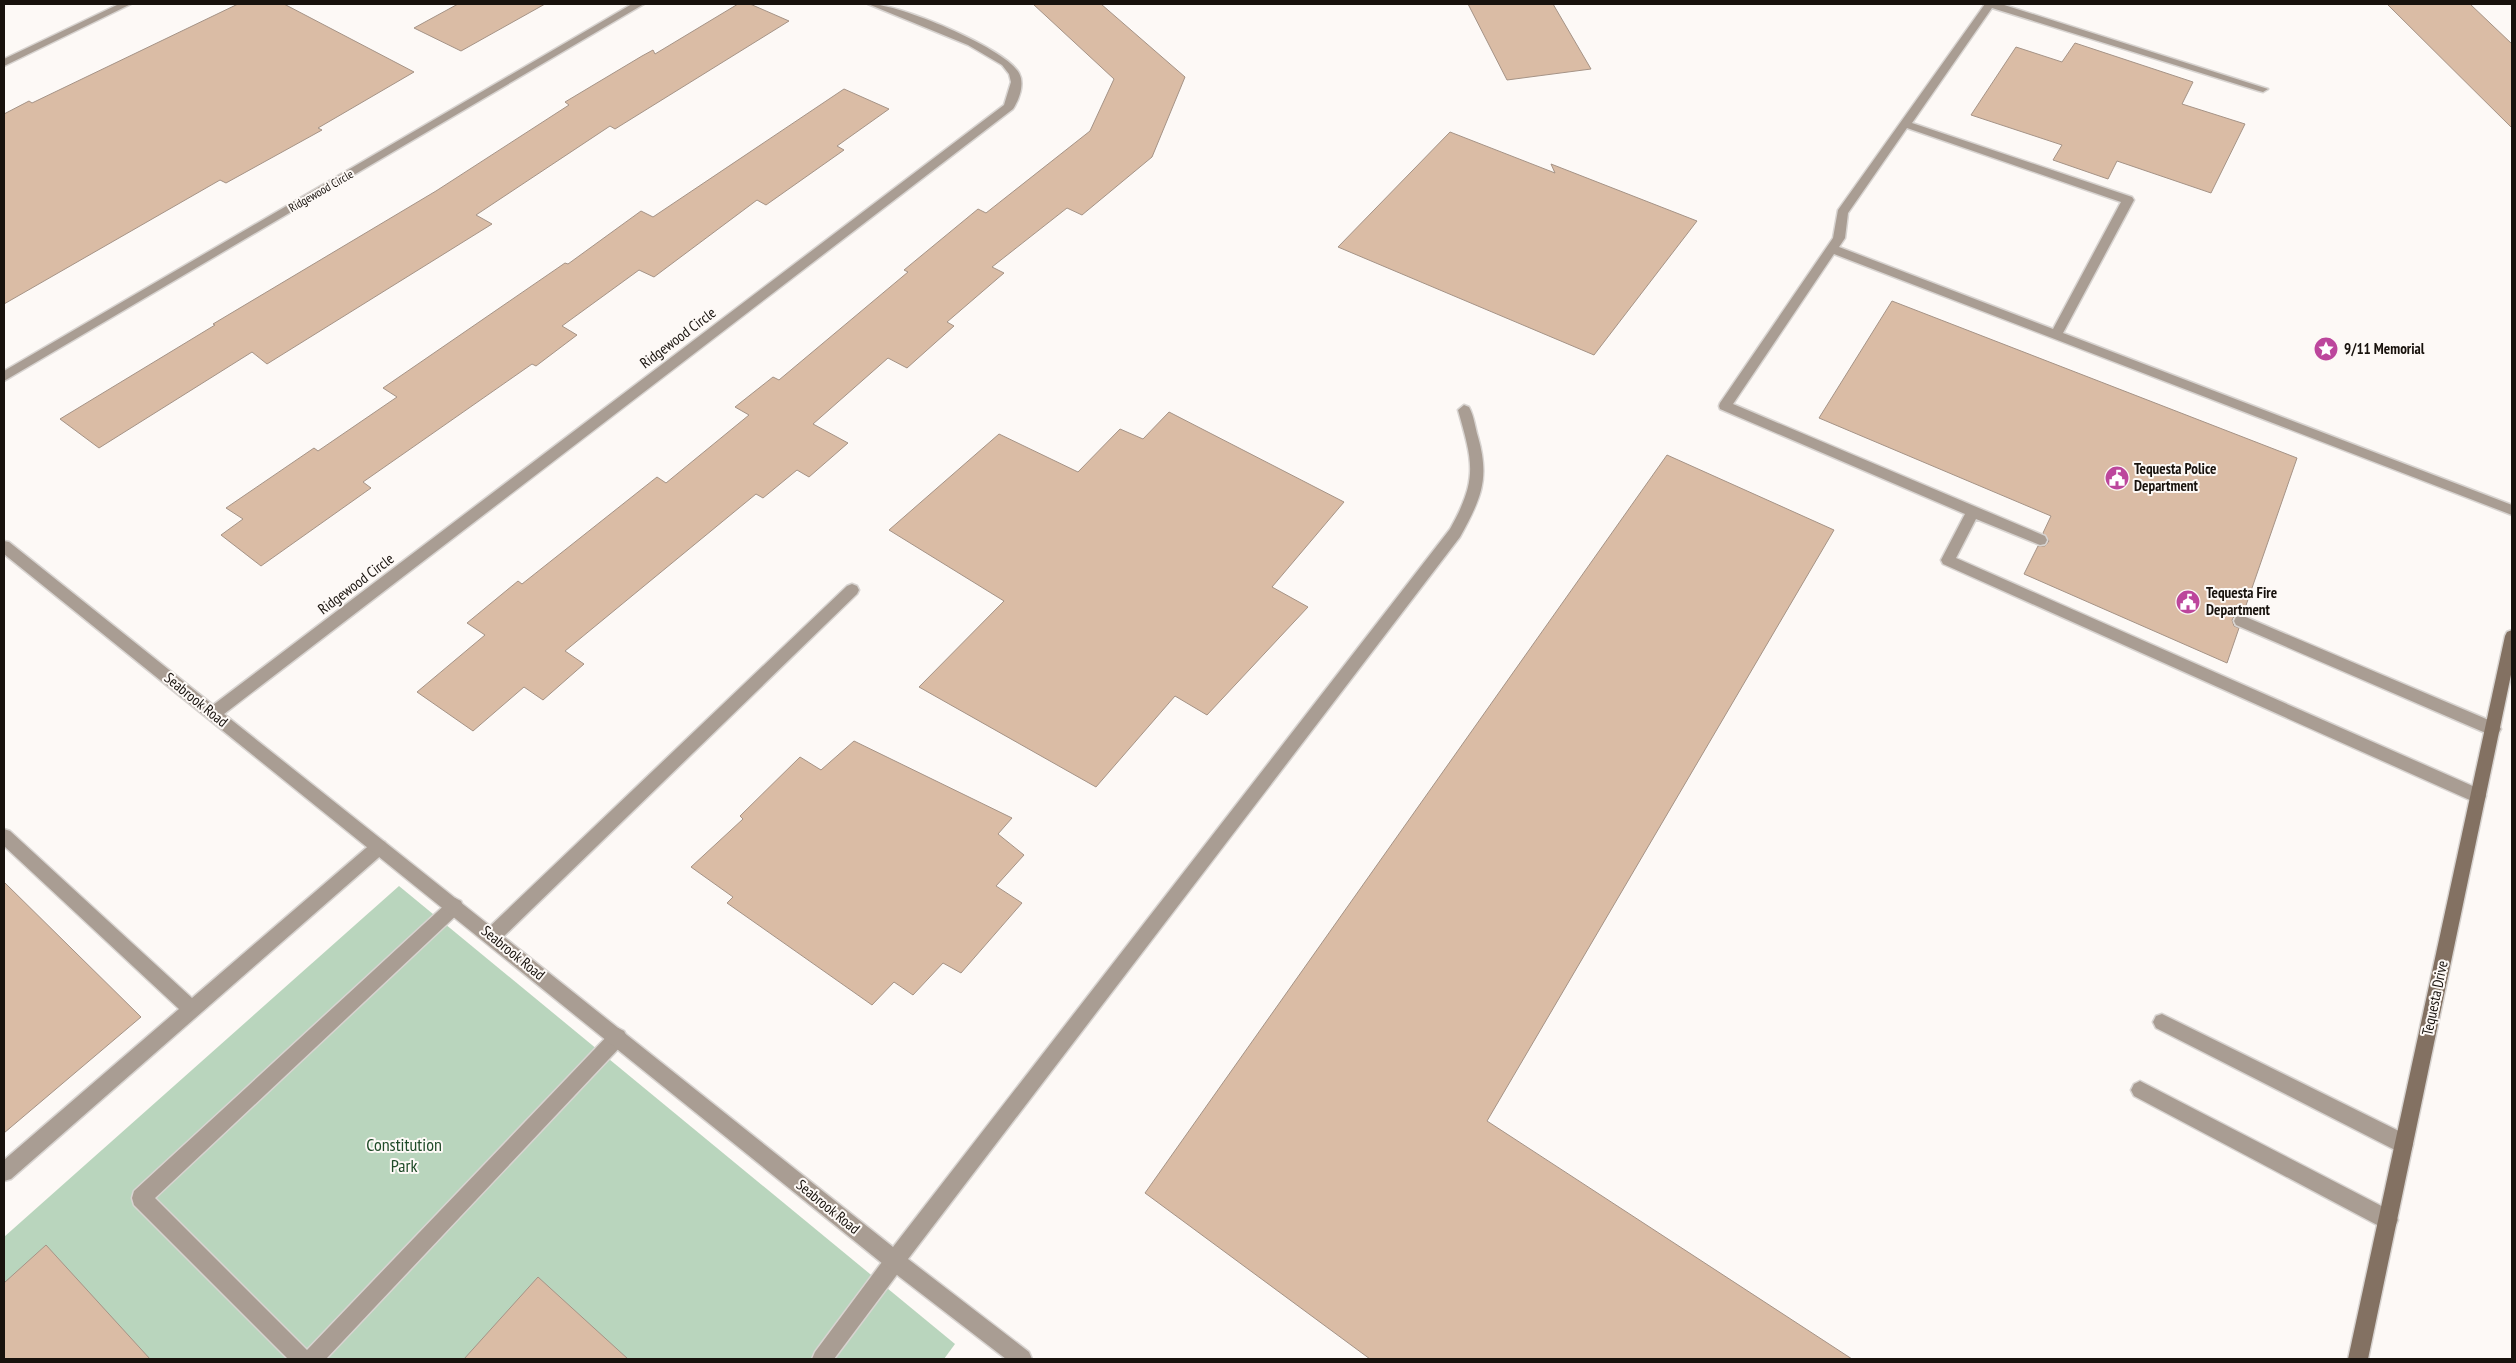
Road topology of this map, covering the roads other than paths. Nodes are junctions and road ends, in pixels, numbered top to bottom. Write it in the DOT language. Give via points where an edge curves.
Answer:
graph roads {
  1 [pos="126,4"];
  2 [pos="639,4"];
  3 [pos="873,4"];
  4 [pos="1990,4"];
  5 [pos="4,63"];
  6 [pos="2263,89"];
  7 [pos="1905,124"];
  8 [pos="1832,249"];
  9 [pos="2056,335"];
  10 [pos="4,377"];
  11 [pos="1464,410"];
  12 [pos="2512,510"];
  13 [pos="1973,512"];
  14 [pos="2040,540"];
  15 [pos="4,546"];
  16 [pos="852,590"];
  17 [pos="2241,621"];
  18 [pos="2512,636"];
  19 [pos="212,714"];
  20 [pos="2493,729"];
  21 [pos="2478,796"];
  22 [pos="4,836"];
  23 [pos="379,847"];
  24 [pos="455,906"];
  25 [pos="492,936"];
  26 [pos="192,1009"];
  27 [pos="2162,1022"];
  28 [pos="618,1037"];
  29 [pos="2140,1090"];
  30 [pos="2404,1144"];
  31 [pos="4,1172"];
  32 [pos="2388,1220"];
  33 [pos="896,1261"];
  34 [pos="302,1359"];
  35 [pos="312,1359"];
  36 [pos="822,1359"];
  37 [pos="1022,1359"];
  38 [pos="2358,1359"];
  1 -- 5 [label="street"];
  2 -- 10 [label="street, Ridgewood Circle"];
  3 -- 19 [label="street, Ridgewood Circle" via="987,50 1005,61 1015,75 1016,91 1009,107"];
  4 -- 6 [label="street"];
  4 -- 7 [label="street"];
  7 -- 8 [label="street" via="1842,213 1839,238"];
  7 -- 9 [label="street" via="2128,200"];
  8 -- 9 [label="street"];
  8 -- 13 [label="street" via="1725,406"];
  9 -- 12 [label="street"];
  11 -- 33 [label="street" via="1480,466 1478,487 1471,507 1455,533"];
  13 -- 14 [label="street"];
  13 -- 21 [label="street" via="1948,560"];
  15 -- 19 [label="street, Seabrook Road"];
  16 -- 25 [label="street"];
  17 -- 20 [label="street"];
  18 -- 20 [label="street, Tequesta Drive"];
  19 -- 23 [label="street, Seabrook Road"];
  20 -- 21 [label="street, Tequesta Drive"];
  21 -- 30 [label="street, Tequesta Drive"];
  22 -- 26 [label="street"];
  23 -- 24 [label="street, Seabrook Road"];
  23 -- 26 [label="street"];
  24 -- 25 [label="street, Seabrook Road"];
  24 -- 34 [label="street" via="141,1198"];
  25 -- 28 [label="street, Seabrook Road"];
  26 -- 31 [label="street"];
  27 -- 30 [label="street"];
  28 -- 33 [label="street, Seabrook Road"];
  28 -- 35 [label="street"];
  29 -- 32 [label="street"];
  30 -- 32 [label="street, Tequesta Drive"];
  32 -- 38 [label="street, Tequesta Drive"];
  33 -- 36 [label="street"];
  33 -- 37 [label="street, Seabrook Road"];
}
